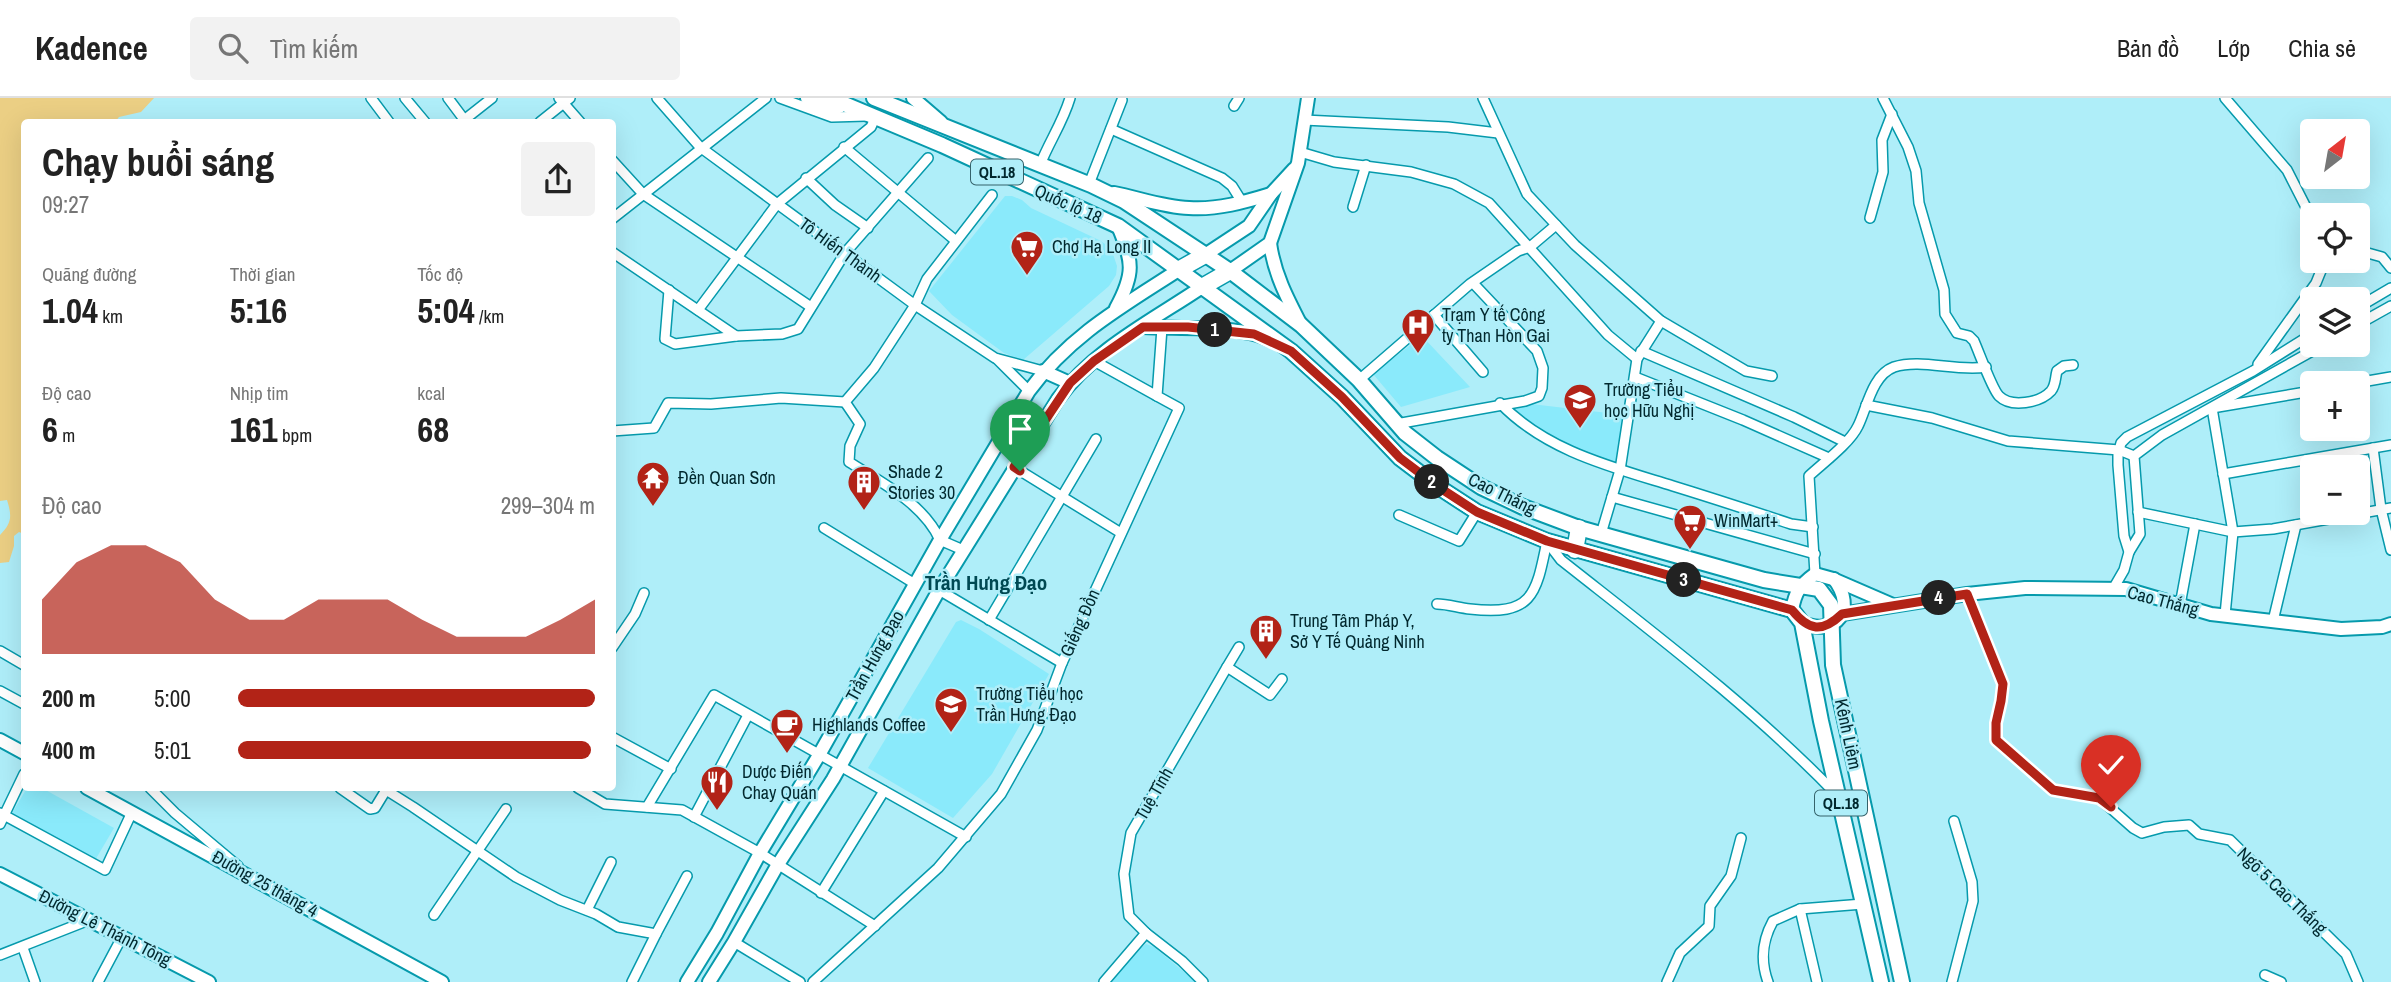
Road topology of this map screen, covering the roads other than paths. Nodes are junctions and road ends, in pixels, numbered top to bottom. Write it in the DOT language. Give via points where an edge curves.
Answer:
graph roads {
  1 [pos="371,98"];
  2 [pos="405,98"];
  3 [pos="448,98"];
  4 [pos="492,98"];
  5 [pos="657,98"];
  6 [pos="766,98"];
  7 [pos="780,98"];
  8 [pos="808,98"];
  9 [pos="874,98"];
  10 [pos="913,98"];
  11 [pos="1070,98"];
  12 [pos="1308,98"];
  13 [pos="1483,98"];
  14 [pos="1883,98"];
  15 [pos="2225,98"];
  16 [pos="564,100"];
  17 [pos="1122,100"];
  18 [pos="836,103"];
  19 [pos="1892,114"];
  20 [pos="876,116"];
  21 [pos="386,119"];
  22 [pos="422,119"];
  23 [pos="464,119"];
  24 [pos="467,119"];
  25 [pos="543,119"];
  26 [pos="578,119"];
  27 [pos="1304,120"];
  28 [pos="944,125"];
  29 [pos="1111,129"];
  30 [pos="1498,132"];
  31 [pos="844,147"];
  32 [pos="700,148"];
  33 [pos="928,158"];
  34 [pos="1299,158"];
  35 [pos="616,164"];
  36 [pos="1366,165"];
  37 [pos="1040,166"];
  38 [pos="806,178"];
  39 [pos="1089,184"];
  40 [pos="1105,191"];
  41 [pos="643,194"];
  42 [pos="898,194"];
  43 [pos="1271,194"];
  44 [pos="992,195"];
  45 [pos="1242,202"];
  46 [pos="2304,203"];
  47 [pos="777,204"];
  48 [pos="1353,207"];
  49 [pos="616,216"];
  50 [pos="1870,218"];
  51 [pos="1556,225"];
  52 [pos="1118,226"];
  53 [pos="868,228"];
  54 [pos="956,241"];
  55 [pos="1270,243"];
  56 [pos="1528,248"];
  57 [pos="845,253"];
  58 [pos="2370,254"];
  59 [pos="616,255"];
  60 [pos="1205,255"];
  61 [pos="737,257"];
  62 [pos="2391,268"];
  63 [pos="1180,269"];
  64 [pos="1230,271"];
  65 [pos="2320,273"];
  66 [pos="1473,283"];
  67 [pos="1202,287"];
  68 [pos="2391,288"];
  69 [pos="669,290"];
  70 [pos="2370,300"];
  71 [pos="915,305"];
  72 [pos="2391,306"];
  73 [pos="811,307"];
  74 [pos="1116,308"];
  75 [pos="698,310"];
  76 [pos="1434,315"];
  77 [pos="2370,318"];
  78 [pos="1661,321"];
  79 [pos="1301,325"];
  80 [pos="1143,327"];
  81 [pos="1162,328"];
  82 [pos="736,336"];
  83 [pos="2300,342"];
  84 [pos="1291,351"];
  85 [pos="1639,355"];
  86 [pos="2302,357"];
  87 [pos="995,358"];
  88 [pos="1094,361"];
  89 [pos="2073,365"];
  90 [pos="1986,367"];
  91 [pos="1044,371"];
  92 [pos="2253,371"];
  93 [pos="1483,372"];
  94 [pos="1772,376"];
  95 [pos="1635,377"];
  96 [pos="2391,377"];
  97 [pos="1359,380"];
  98 [pos="2370,381"];
  99 [pos="1070,383"];
  100 [pos="1029,391"];
  101 [pos="2300,393"];
  102 [pos="1157,396"];
  103 [pos="845,402"];
  104 [pos="1500,404"];
  105 [pos="1866,405"];
  106 [pos="2212,408"];
  107 [pos="1396,424"];
  108 [pos="616,431"];
  109 [pos="1096,439"];
  110 [pos="1845,442"];
  111 [pos="2391,445"];
  112 [pos="2373,448"];
  113 [pos="2119,450"];
  114 [pos="2134,456"];
  115 [pos="1829,457"];
  116 [pos="1014,467"];
  117 [pos="1620,470"];
  118 [pos="2223,474"];
  119 [pos="1061,497"];
  120 [pos="1612,497"];
  121 [pos="2391,508"];
  122 [pos="2381,509"];
  123 [pos="1477,512"];
  124 [pos="2138,512"];
  125 [pos="1399,515"];
  126 [pos="2196,524"];
  127 [pos="2296,525"];
  128 [pos="1813,527"];
  129 [pos="824,528"];
  130 [pos="1579,528"];
  131 [pos="2233,532"];
  132 [pos="1121,533"];
  133 [pos="1601,534"];
  134 [pos="940,540"];
  135 [pos="1547,541"];
  136 [pos="963,550"];
  137 [pos="1575,550"];
  138 [pos="2391,550"];
  139 [pos="2129,552"];
  140 [pos="1815,554"];
  141 [pos="1815,575"];
  142 [pos="1833,579"];
  143 [pos="915,584"];
  144 [pos="1800,585"];
  145 [pos="2113,589"];
  146 [pos="939,590"];
  147 [pos="644,593"];
  148 [pos="1967,594"];
  149 [pos="1437,604"];
  150 [pos="1893,605"];
  151 [pos="2180,605"];
  152 [pos="1792,610"];
  153 [pos="1842,614"];
  154 [pos="2225,615"];
  155 [pos="989,620"];
  156 [pos="2273,621"];
  157 [pos="1802,623"];
  158 [pos="2391,624"];
  159 [pos="1831,625"];
  160 [pos="616,642"];
  161 [pos="1239,647"];
  162 [pos="0,652"];
  163 [pos="21,663"];
  164 [pos="1062,663"];
  165 [pos="1227,667"];
  166 [pos="1282,679"];
  167 [pos="0,691"];
  168 [pos="21,702"];
  169 [pos="748,715"];
  170 [pos="616,739"];
  171 [pos="0,740"];
  172 [pos="21,751"];
  173 [pos="819,755"];
  174 [pos="841,766"];
  175 [pos="671,769"];
  176 [pos="21,780"];
  177 [pos="93,791"];
  178 [pos="153,791"];
  179 [pos="344,791"];
  180 [pos="385,791"];
  181 [pos="387,791"];
  182 [pos="583,791"];
  183 [pos="884,791"];
  184 [pos="1840,798"];
  185 [pos="647,807"];
  186 [pos="506,809"];
  187 [pos="132,812"];
  188 [pos="694,817"];
  189 [pos="1,818"];
  190 [pos="1954,821"];
  191 [pos="966,837"];
  192 [pos="1741,838"];
  193 [pos="477,851"];
  194 [pos="760,853"];
  195 [pos="611,862"];
  196 [pos="777,866"];
  197 [pos="0,874"];
  198 [pos="250,876"];
  199 [pos="687,876"];
  200 [pos="821,893"];
  201 [pos="1863,904"];
  202 [pos="1800,909"];
  203 [pos="587,910"];
  204 [pos="434,915"];
  205 [pos="89,920"];
  206 [pos="875,926"];
  207 [pos="1146,933"];
  208 [pos="656,934"];
  209 [pos="122,937"];
  210 [pos="734,942"];
  211 [pos="23,947"];
  212 [pos="0,955"];
  213 [pos="2264,975"];
  214 [pos="192,978"];
  215 [pos="35,982"];
  216 [pos="98,982"];
  217 [pos="209,982"];
  218 [pos="442,982"];
  219 [pos="632,982"];
  220 [pos="687,982"];
  221 [pos="709,982"];
  222 [pos="800,982"];
  223 [pos="813,982"];
  224 [pos="1104,982"];
  225 [pos="1203,982"];
  226 [pos="1667,982"];
  227 [pos="1768,982"];
  228 [pos="1817,982"];
  229 [pos="1881,982"];
  230 [pos="1902,982"];
  231 [pos="1952,982"];
  232 [pos="2280,982"];
  233 [pos="2358,982"];
  1 -- 21 [label="street"];
  2 -- 22 [label="street"];
  3 -- 23 [label="street"];
  4 -- 24 [label="street"];
  5 -- 32 [label="street, Tô Hiến Thành"];
  6 -- 32 [label="street"];
  7 -- 20 [label="street" via="832,117"];
  8 -- 18 [label="main road, Quốc lộ 18 / QL.18"];
  9 -- 28 [label="main road, Quốc lộ 18 / QL.18"];
  10 -- 28 [label="main road"];
  11 -- 37 [label="street"];
  12 -- 27 [label="main road"];
  13 -- 30 [label="street"];
  14 -- 19 [label="street"];
  15 -- 46 [label="street" via="2287,170"];
  16 -- 25 [label="street"];
  16 -- 26 [label="street"];
  17 -- 29 [label="street"];
  18 -- 20 [label="main road, Quốc lộ 18 / QL.18"];
  19 -- 50 [label="street" via="1882,140 1882,172"];
  19 -- 90 [label="street" via="1916,171 1919,203 1944,290 1945,314 1957,333 1974,341"];
  20 -- 31 [label="street" via="871,127"];
  20 -- 52 [label="main road, Quốc lộ 18 / QL.18"];
  27 -- 30 [label="street"];
  27 -- 34 [label="main road"];
  28 -- 37 [label="main road, Quốc lộ 18 / QL.18"];
  29 -- 39 [label="street"];
  29 -- 45 [label="street" via="1222,178"];
  30 -- 51 [label="street" via="1527,194"];
  31 -- 38 [label="street"];
  31 -- 42 [label="street"];
  32 -- 41 [label="street"];
  32 -- 47 [label="street, Tô Hiến Thành"];
  33 -- 42 [label="street"];
  34 -- 36 [label="street"];
  34 -- 43 [label="main road"];
  34 -- 55 [label="main road"];
  35 -- 41 [label="street"];
  36 -- 48 [label="street"];
  36 -- 56 [label="street" via="1411,172 1470,191 1489,203"];
  37 -- 39 [label="main road, Quốc lộ 18 / QL.18"];
  38 -- 47 [label="street"];
  38 -- 53 [label="street"];
  39 -- 40 [label="main road, Quốc lộ 18 / QL.18"];
  40 -- 45 [label="main road" via="1188,208"];
  40 -- 60 [label="main road, Quốc lộ 18 / QL.18"];
  41 -- 49 [label="street"];
  41 -- 61 [label="street"];
  42 -- 53 [label="street"];
  42 -- 54 [label="street"];
  43 -- 45 [label="main road"];
  43 -- 60 [label="main road" via="1249,226"];
  44 -- 54 [label="street"];
  47 -- 57 [label="street, Tô Hiến Thành"];
  47 -- 61 [label="street"];
  51 -- 56 [label="street"];
  51 -- 78 [label="street"];
  52 -- 63 [label="main road, Quốc lộ 18 / QL.18"];
  52 -- 74 [label="main road" via="1129,253 1130,271"];
  53 -- 57 [label="street"];
  54 -- 71 [label="street"];
  55 -- 64 [label="main road"];
  55 -- 79 [label="main road" via="1279,279"];
  56 -- 66 [label="street"];
  56 -- 85 [label="street" via="1608,335"];
  57 -- 71 [label="street, Tô Hiến Thành"];
  57 -- 73 [label="street"];
  58 -- 62 [label="street" via="2382,257"];
  59 -- 69 [label="street"];
  60 -- 63 [label="highway"];
  60 -- 64 [label="main road, Quốc lộ 18 / QL.18"];
  61 -- 73 [label="street"];
  61 -- 75 [label="street"];
  63 -- 67 [label="main road, Quốc lộ 18 / QL.18"];
  63 -- 74 [label="main road, Trần Hưng Đạo"];
  64 -- 67 [label="highway"];
  64 -- 79 [label="main road, Cao Thắng / QL.18"];
  65 -- 92 [label="street"];
  66 -- 76 [label="street"];
  66 -- 104 [label="street" via="1541,358 1539,396"];
  67 -- 80 [label="main road, Trần Hưng Đạo"];
  67 -- 84 [label="main road, Cao Thắng / QL.18"];
  68 -- 70 [label="street"];
  69 -- 75 [label="street"];
  69 -- 82 [label="street" via="664,338 675,344"];
  71 -- 87 [label="street, Tô Hiến Thành"];
  71 -- 103 [label="street" via="874,368"];
  72 -- 77 [label="street"];
  73 -- 82 [label="street" via="798,329"];
  74 -- 91 [label="main road, Trần Hưng Đạo"];
  75 -- 82 [label="street"];
  76 -- 93 [label="street"];
  76 -- 97 [label="street"];
  78 -- 85 [label="street"];
  78 -- 94 [label="street" via="1746,370"];
  79 -- 97 [label="main road, Cao Thắng / QL.18"];
  80 -- 81 [label="main road"];
  80 -- 88 [label="main road, Trần Hưng Đạo"];
  81 -- 84 [label="main road" via="1254,334"];
  81 -- 102 [label="street"];
  83 -- 92 [label="street"];
  84 -- 123 [label="main road, Cao Thắng / QL.18" via="1400,458"];
  85 -- 95 [label="street"];
  85 -- 110 [label="street" via="1784,412"];
  86 -- 106 [label="street"];
  87 -- 91 [label="street, Tô Hiến Thành"];
  87 -- 100 [label="street"];
  88 -- 99 [label="main road, Trần Hưng Đạo"];
  88 -- 102 [label="street"];
  89 -- 90 [label="street" via="2057,370 2049,393 2024,402 2009,402 1997,395"];
  90 -- 105 [label="street" via="1911,364 1891,368"];
  91 -- 99 [label="main road"];
  91 -- 100 [label="main road, Trần Hưng Đạo"];
  92 -- 113 [label="street" via="2139,430 2121,443"];
  95 -- 115 [label="street"];
  95 -- 117 [label="street"];
  96 -- 98 [label="street"];
  97 -- 107 [label="main road, Cao Thắng / QL.18"];
  99 -- 116 [label="main road, Trần Hưng Đạo"];
  100 -- 134 [label="main road, Trần Hưng Đạo"];
  101 -- 106 [label="street"];
  102 -- 132 [label="street, Giếng Đồn" via="1179,408"];
  103 -- 108 [label="street" via="781,397 668,403 654,428"];
  103 -- 134 [label="street" via="860,424 849,462 909,500 933,525"];
  104 -- 107 [label="street"];
  104 -- 117 [label="street" via="1560,447"];
  105 -- 110 [label="street" via="1858,428"];
  105 -- 113 [label="street" via="1932,418 2008,441"];
  106 -- 114 [label="street"];
  106 -- 118 [label="street"];
  107 -- 130 [label="main road, Cao Thắng / QL.18" via="1481,487"];
  109 -- 119 [label="street"];
  110 -- 115 [label="street"];
  111 -- 112 [label="street"];
  112 -- 118 [label="street"];
  112 -- 122 [label="street"];
  113 -- 114 [label="street"];
  113 -- 139 [label="street" via="2123,536"];
  114 -- 124 [label="street"];
  115 -- 128 [label="street" via="1809,476"];
  116 -- 119 [label="street"];
  116 -- 136 [label="main road, Trần Hưng Đạo"];
  117 -- 120 [label="street"];
  117 -- 128 [label="street"];
  118 -- 131 [label="street"];
  119 -- 132 [label="street"];
  119 -- 155 [label="street"];
  120 -- 133 [label="street"];
  120 -- 140 [label="street"];
  121 -- 122 [label="street"];
  122 -- 127 [label="street"];
  122 -- 138 [label="street"];
  123 -- 125 [label="street" via="1459,541"];
  123 -- 135 [label="main road, Cao Thắng / QL.18"];
  124 -- 126 [label="street"];
  124 -- 139 [label="street" via="2140,534"];
  126 -- 131 [label="street"];
  126 -- 151 [label="street"];
  127 -- 131 [label="street"];
  127 -- 156 [label="street"];
  128 -- 140 [label="street"];
  129 -- 143 [label="street"];
  130 -- 133 [label="main road, Cao Thắng / QL.18"];
  130 -- 137 [label="highway"];
  131 -- 154 [label="street"];
  132 -- 164 [label="street, Giếng Đồn"];
  133 -- 144 [label="main road, Cao Thắng / QL.18" via="1764,580"];
  134 -- 136 [label="street"];
  134 -- 143 [label="main road, Trần Hưng Đạo"];
  135 -- 137 [label="main road, Cao Thắng / QL.18"];
  135 -- 149 [label="street" via="1536,587 1521,604 1499,610"];
  135 -- 184 [label="street" via="1561,559 1794,751"];
  136 -- 146 [label="main road, Trần Hưng Đạo"];
  137 -- 152 [label="main road, Cao Thắng / QL.18"];
  139 -- 145 [label="street"];
  140 -- 141 [label="street"];
  141 -- 142 [label="main road"];
  141 -- 144 [label="main road"];
  142 -- 150 [label="main road"];
  142 -- 153 [label="main road" via="1845,600"];
  143 -- 173 [label="main road, Trần Hưng Đạo"];
  144 -- 152 [label="main road"];
  144 -- 159 [label="main road, Kênh Liêm / QL.18" via="1819,589 1831,605"];
  145 -- 148 [label="main road, Cao Thắng" via="2025,588"];
  145 -- 151 [label="main road, Cao Thắng"];
  146 -- 155 [label="street"];
  146 -- 174 [label="main road, Trần Hưng Đạo"];
  147 -- 160 [label="street"];
  148 -- 150 [label="main road, Cao Thắng"];
  148 -- 233 [label="street, Ngõ 5 Cao Thắng" via="2003,684 1996,740 2053,790 2099,798 2142,833 2189,825 2199,834 2230,840 2346,954"];
  150 -- 153 [label="main road, Cao Thắng"];
  151 -- 154 [label="main road, Cao Thắng"];
  152 -- 157 [label="main road, Kênh Liêm / QL.18"];
  153 -- 159 [label="main road"];
  154 -- 156 [label="main road, Cao Thắng"];
  155 -- 164 [label="street"];
  156 -- 158 [label="main road, Cao Thắng" via="2341,629"];
  157 -- 159 [label="main road" via="1815,628"];
  157 -- 184 [label="main road, Kênh Liêm / QL.18"];
  159 -- 230 [label="main road, Kênh Liêm / QL.18" via="1833,665"];
  161 -- 165 [label="street, Tuệ Tĩnh"];
  162 -- 163 [label="street"];
  164 -- 191 [label="street, Giếng Đồn" via="1037,730 1001,794"];
  165 -- 166 [label="street" via="1270,695"];
  165 -- 207 [label="street, Tuệ Tĩnh" via="1131,833 1124,874 1129,916"];
  167 -- 168 [label="street"];
  169 -- 173 [label="street"];
  169 -- 175 [label="street" via="714,695"];
  169 -- 188 [label="street"];
  170 -- 175 [label="street"];
  171 -- 172 [label="main road"];
  173 -- 174 [label="street"];
  173 -- 194 [label="main road, Trần Hưng Đạo"];
  174 -- 183 [label="street"];
  174 -- 196 [label="main road, Trần Hưng Đạo"];
  175 -- 185 [label="street"];
  176 -- 189 [label="street"];
  177 -- 187 [label="main road, Đường 25 tháng 4"];
  178 -- 198 [label="street"];
  179 -- 180 [label="street" via="370,809"];
  181 -- 193 [label="street"];
  182 -- 185 [label="street" via="605,804"];
  183 -- 191 [label="street"];
  183 -- 200 [label="street"];
  184 -- 201 [label="main road, Kênh Liêm / QL.18"];
  185 -- 188 [label="street" via="682,810"];
  186 -- 193 [label="street"];
  187 -- 189 [label="street" via="105,870"];
  187 -- 198 [label="main road, Đường 25 tháng 4"];
  188 -- 194 [label="street"];
  190 -- 231 [label="street" via="1973,901"];
  191 -- 206 [label="street, Giếng Đồn"];
  192 -- 226 [label="street" via="1731,876 1710,906 1709,926 1679,953"];
  193 -- 203 [label="street" via="516,877"];
  193 -- 204 [label="street"];
  194 -- 196 [label="street"];
  194 -- 220 [label="main road, Trần Hưng Đạo"];
  195 -- 203 [label="street"];
  196 -- 200 [label="street"];
  196 -- 210 [label="main road, Trần Hưng Đạo"];
  197 -- 205 [label="main road, Đường Lê Thánh Tông"];
  198 -- 218 [label="main road, Đường 25 tháng 4"];
  199 -- 208 [label="street"];
  200 -- 206 [label="street"];
  201 -- 202 [label="street"];
  201 -- 229 [label="main road, Kênh Liêm / QL.18"];
  202 -- 227 [label="street" via="1773,921 1766,932 1762,965"];
  202 -- 228 [label="street"];
  203 -- 208 [label="street" via="618,927"];
  205 -- 209 [label="main road, Đường Lê Thánh Tông"];
  205 -- 211 [label="street"];
  206 -- 223 [label="street, Giếng Đồn"];
  207 -- 224 [label="street"];
  207 -- 225 [label="street, Tuệ Tĩnh"];
  208 -- 219 [label="street"];
  209 -- 214 [label="main road, Đường Lê Thánh Tông"];
  209 -- 216 [label="street"];
  210 -- 221 [label="main road, Trần Hưng Đạo"];
  210 -- 222 [label="street"];
  211 -- 212 [label="street"];
  211 -- 215 [label="street"];
  213 -- 232 [label="street"];
  214 -- 217 [label="main road, Đường Lê Thánh Tông"];
}
